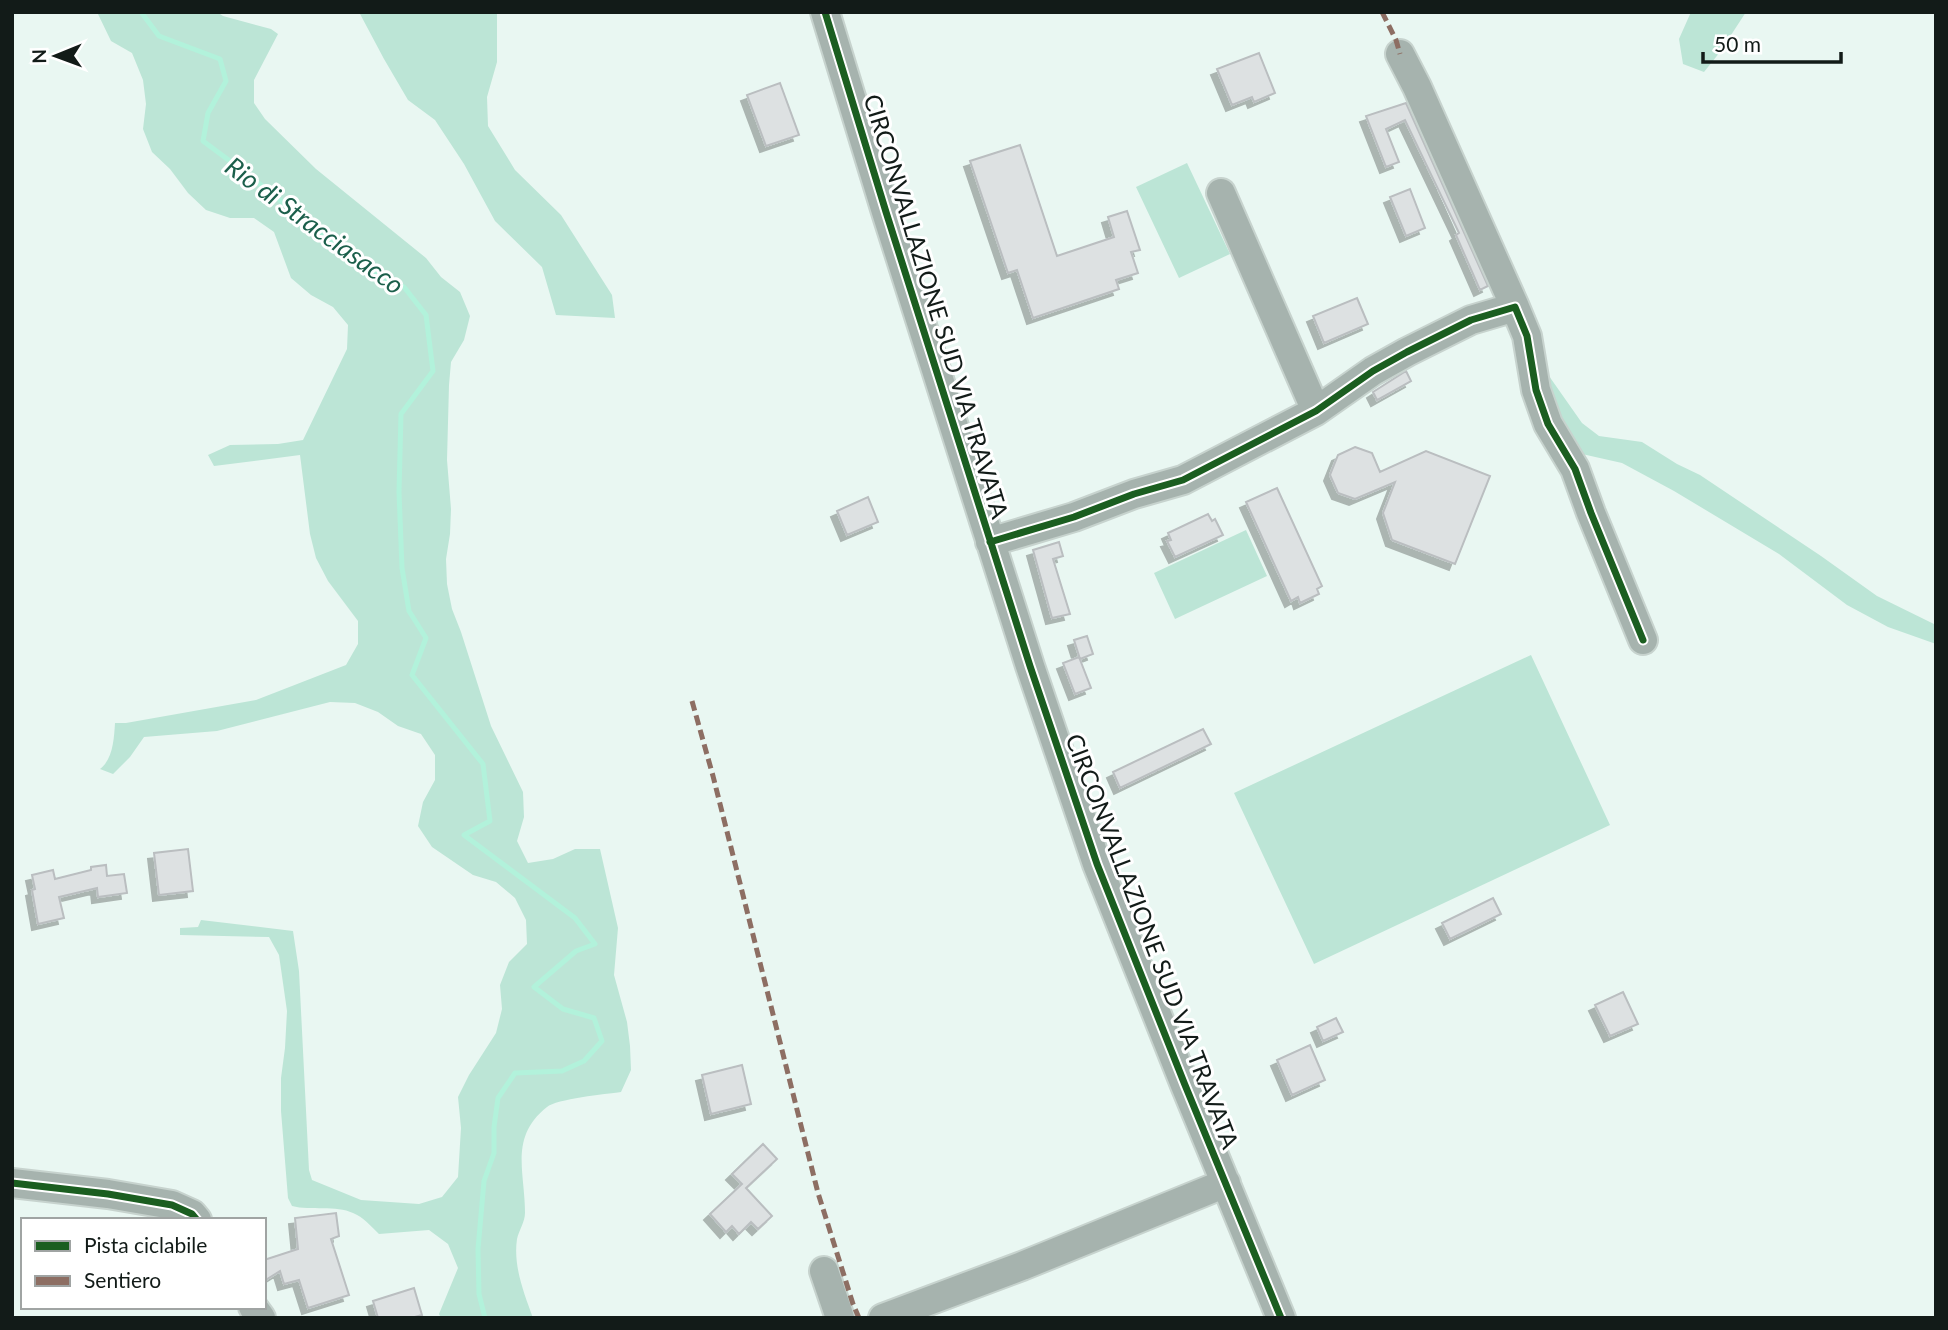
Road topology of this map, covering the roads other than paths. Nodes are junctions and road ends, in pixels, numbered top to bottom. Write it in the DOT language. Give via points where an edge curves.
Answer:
graph roads {
  1 [pos="825,12"];
  2 [pos="1400,54"];
  3 [pos="1221,192"];
  4 [pos="1515,307"];
  5 [pos="1315,411"];
  6 [pos="990,542"];
  7 [pos="1643,640"];
  8 [pos="1226,1182"];
  9 [pos="12,1184"];
  10 [pos="195,1218"];
  11 [pos="824,1271"];
  12 [pos="840,1318"];
  13 [pos="883,1318"];
  14 [pos="1281,1318"];
  1 -- 6 [label="street, CIRCONVALLAZIONE SUD VIA TRAVATA"];
  2 -- 4 [label="street"];
  3 -- 5 [label="street"];
  4 -- 5 [label="street" via="1471,320 1407,352"];
  4 -- 7 [label="street" via="1527,336 1536,390 1548,424 1575,469"];
  5 -- 6 [label="street" via="1183,480"];
  6 -- 8 [label="street, CIRCONVALLAZIONE SUD VIA TRAVATA" via="1097,864"];
  8 -- 13 [label="street"];
  8 -- 14 [label="street, CIRCONVALLAZIONE SUD VIA TRAVATA"];
  9 -- 10 [label="street" via="172,1205"];
  11 -- 12 [label="street"];
}
